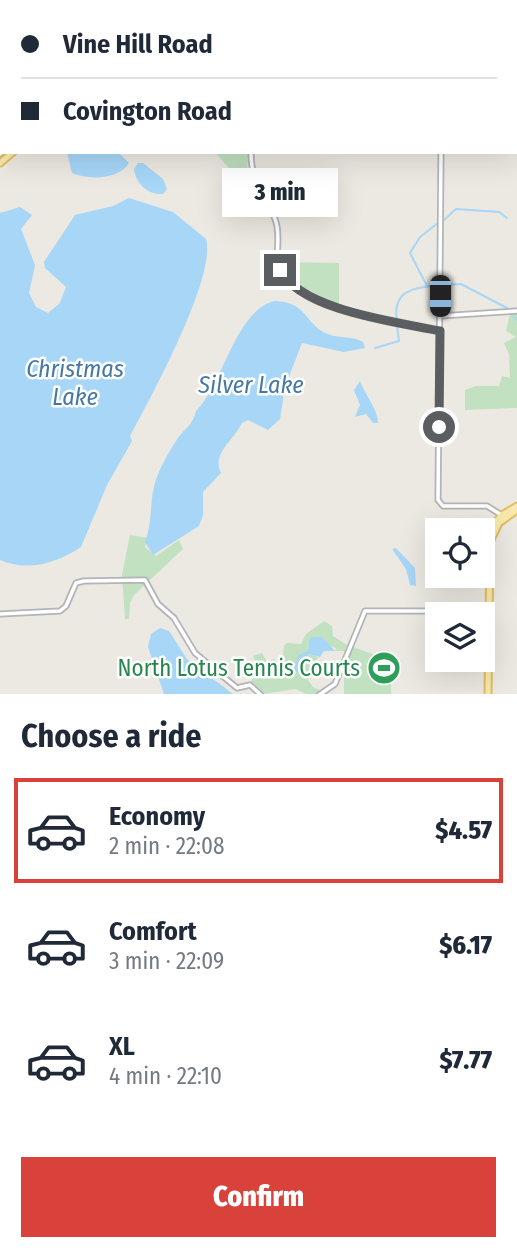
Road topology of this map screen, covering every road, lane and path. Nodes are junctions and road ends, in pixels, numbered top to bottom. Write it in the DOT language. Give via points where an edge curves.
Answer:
graph roads {
  1 [pos="251,154"];
  2 [pos="441,154"];
  3 [pos="517,311"];
  4 [pos="440,316"];
  5 [pos="440,331"];
  6 [pos="517,508"];
  7 [pos="501,514"];
  8 [pos="495,525"];
  9 [pos="495,529"];
  10 [pos="425,611"];
  11 [pos="0,614"];
  12 [pos="488,672"];
  13 [pos="260,694"];
  14 [pos="320,694"];
  15 [pos="488,694"];
  1 -- 5 [label="street" via="254,181 276,223 280,270 291,284 331,306"];
  2 -- 4 [label="street"];
  3 -- 4 [label="street"];
  4 -- 5 [label="street"];
  5 -- 7 [label="street" via="438,497 443,506 485,506"];
  6 -- 7 [label="main road"];
  7 -- 8 [label="main road"];
  7 -- 9 [label="main road"];
  10 -- 14 [label="street" via="365,611 335,684"];
  11 -- 13 [label="street" via="60,611 76,583 84,581 145,580 195,653 237,688 250,685"];
  12 -- 15 [label="main road"];
}
